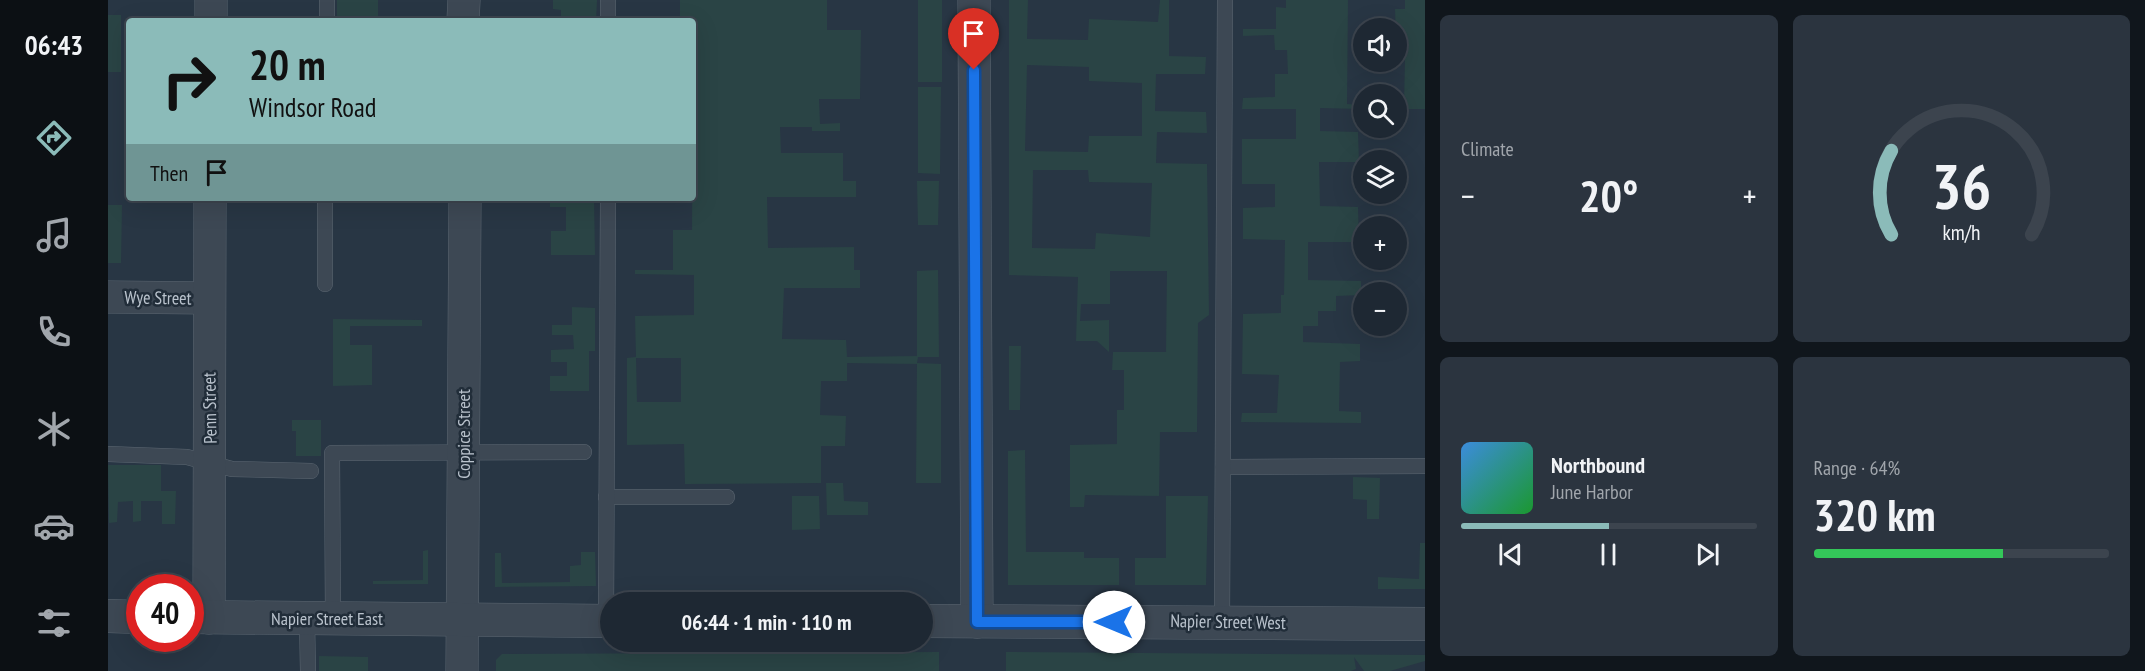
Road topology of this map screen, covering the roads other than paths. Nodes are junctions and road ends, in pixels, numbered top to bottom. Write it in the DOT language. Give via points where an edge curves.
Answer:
graph roads {
  1 [pos="211,0"];
  2 [pos="327,0"];
  3 [pos="464,0"];
  4 [pos="608,0"];
  5 [pos="974,0"];
  6 [pos="1225,0"];
  7 [pos="211,18"];
  8 [pos="327,18"];
  9 [pos="464,18"];
  10 [pos="608,18"];
  11 [pos="210,201"];
  12 [pos="325,201"];
  13 [pos="465,201"];
  14 [pos="608,201"];
  15 [pos="325,284"];
  16 [pos="108,297"];
  17 [pos="209,298"];
  18 [pos="584,452"];
  19 [pos="463,453"];
  20 [pos="108,454"];
  21 [pos="210,464"];
  22 [pos="1425,466"];
  23 [pos="1223,467"];
  24 [pos="311,471"];
  25 [pos="606,497"];
  26 [pos="727,497"];
  27 [pos="203,574"];
  28 [pos="608,592"];
  29 [pos="108,616"];
  30 [pos="126,617"];
  31 [pos="204,618"];
  32 [pos="320,620"];
  33 [pos="463,621"];
  34 [pos="600,621"];
  35 [pos="933,621"];
  36 [pos="977,622"];
  37 [pos="1222,622"];
  38 [pos="1425,624"];
  39 [pos="308,671"];
  40 [pos="462,671"];
  1 -- 7 [label="street"];
  2 -- 8 [label="lane"];
  3 -- 9 [label="street"];
  4 -- 10 [label="lane"];
  5 -- 36 [label="street"];
  6 -- 23 [label="lane"];
  11 -- 17 [label="street, Penn Street"];
  12 -- 15 [label="lane"];
  13 -- 19 [label="street, Coppice Street"];
  14 -- 25 [label="lane"];
  16 -- 17 [label="street, Wye Street"];
  17 -- 21 [label="street, Penn Street"];
  18 -- 19 [label="lane"];
  19 -- 32 [label="lane" via="332,453"];
  19 -- 33 [label="street, Coppice Street"];
  20 -- 21 [label="lane" via="187,457"];
  21 -- 24 [label="lane" via="232,469"];
  21 -- 27 [label="street, Penn Street"];
  22 -- 23 [label="lane"];
  23 -- 37 [label="lane"];
  25 -- 26 [label="lane"];
  25 -- 28 [label="lane"];
  29 -- 30 [label="street"];
  31 -- 32 [label="street, Napier Street East"];
  32 -- 33 [label="street, Napier Street East"];
  32 -- 39 [label="lane"];
  33 -- 34 [label="street"];
  33 -- 40 [label="street, Coppice Street"];
  35 -- 36 [label="street, Napier Street West"];
  36 -- 37 [label="street, Napier Street West"];
  37 -- 38 [label="street, Napier Street West"];
}
